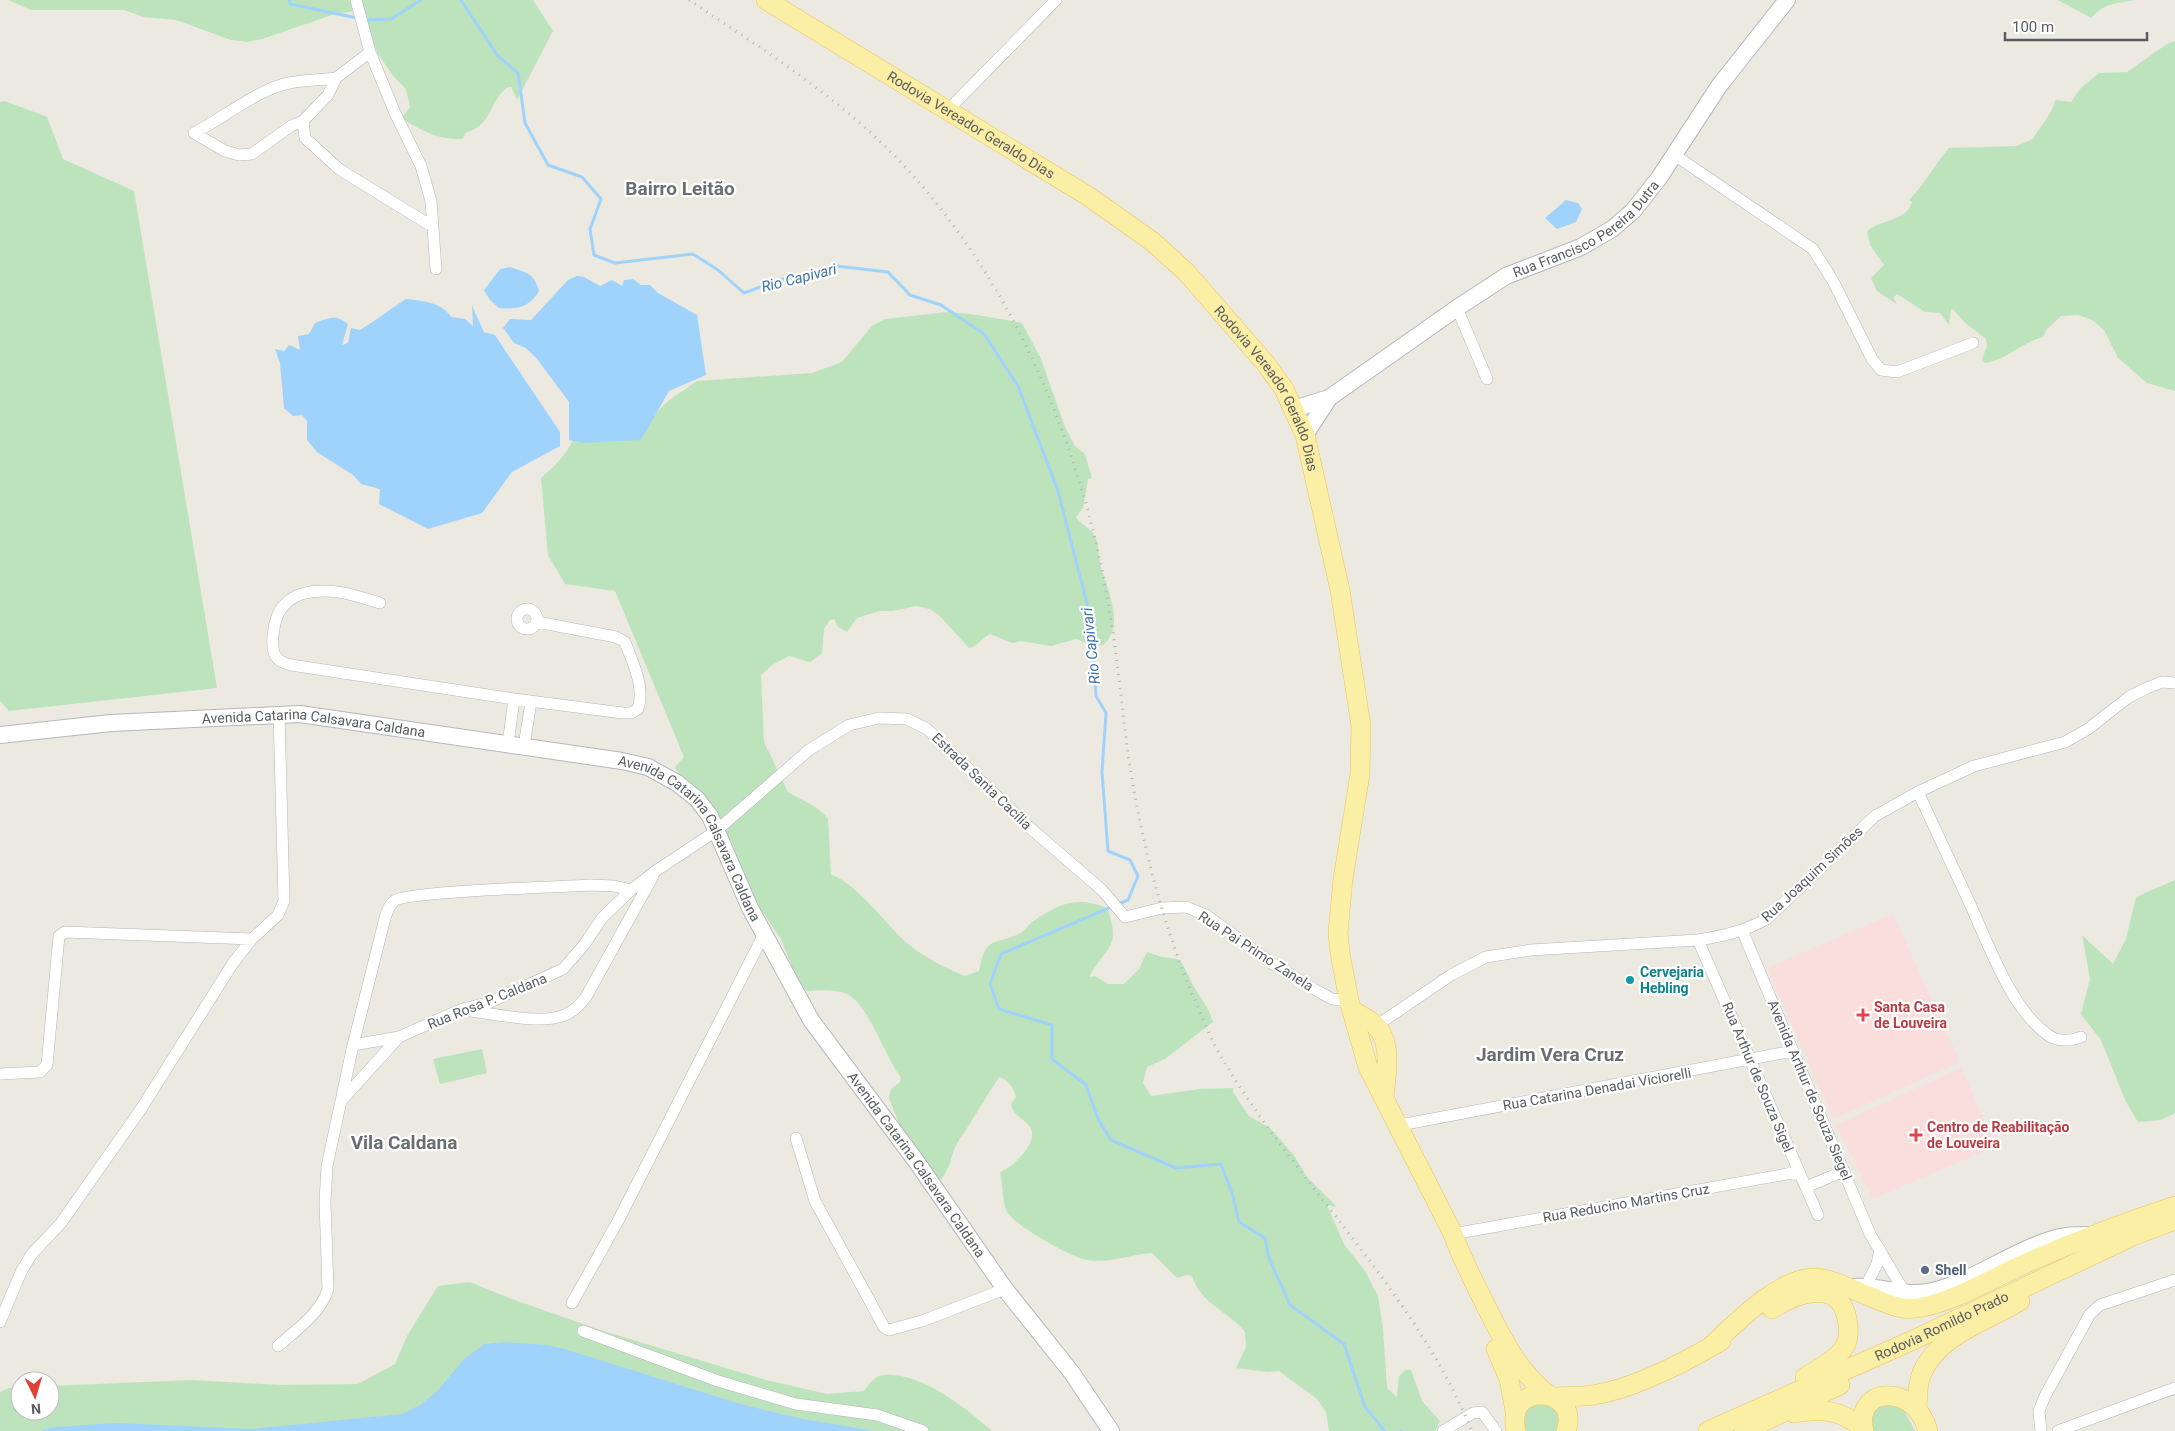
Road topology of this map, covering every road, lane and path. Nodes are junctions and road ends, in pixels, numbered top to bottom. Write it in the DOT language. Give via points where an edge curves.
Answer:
graph roads {
  1 [pos="356,0"];
  2 [pos="766,0"];
  3 [pos="1056,0"];
  4 [pos="1787,0"];
  5 [pos="370,52"];
  6 [pos="336,78"];
  7 [pos="946,111"];
  8 [pos="303,121"];
  9 [pos="1673,154"];
  10 [pos="433,226"];
  11 [pos="436,269"];
  12 [pos="1457,308"];
  13 [pos="1973,343"];
  14 [pos="1487,379"];
  15 [pos="1328,398"];
  16 [pos="1294,409"];
  17 [pos="1304,436"];
  18 [pos="380,603"];
  19 [pos="537,622"];
  20 [pos="2175,683"];
  21 [pos="514,699"];
  22 [pos="531,702"];
  23 [pos="280,714"];
  24 [pos="0,735"];
  25 [pos="516,745"];
  26 [pos="1918,792"];
  27 [pos="716,831"];
  28 [pos="657,870"];
  29 [pos="631,890"];
  30 [pos="1162,908"];
  31 [pos="1742,930"];
  32 [pos="764,934"];
  33 [pos="252,939"];
  34 [pos="1698,940"];
  35 [pos="1350,1005"];
  36 [pos="462,1010"];
  37 [pos="1376,1026"];
  38 [pos="399,1037"];
  39 [pos="2081,1037"];
  40 [pos="1360,1039"];
  41 [pos="354,1044"];
  42 [pos="1793,1051"];
  43 [pos="1750,1061"];
  44 [pos="1378,1065"];
  45 [pos="0,1074"];
  46 [pos="341,1102"];
  47 [pos="1400,1125"];
  48 [pos="796,1138"];
  49 [pos="1844,1171"];
  50 [pos="1798,1172"];
  51 [pos="1806,1187"];
  52 [pos="2175,1206"];
  53 [pos="1818,1215"];
  54 [pos="2175,1220"];
  55 [pos="2175,1231"];
  56 [pos="1453,1234"];
  57 [pos="2092,1234"];
  58 [pos="1880,1250"];
  59 [pos="1463,1262"];
  60 [pos="2175,1280"];
  61 [pos="1866,1286"];
  62 [pos="1846,1288"];
  63 [pos="2040,1288"];
  64 [pos="1006,1289"];
  65 [pos="1905,1293"];
  66 [pos="572,1303"];
  67 [pos="0,1322"];
  68 [pos="583,1331"];
  69 [pos="278,1346"];
  70 [pos="1710,1347"];
  71 [pos="1620,1387"];
  72 [pos="2175,1388"];
  73 [pos="1550,1396"];
  74 [pos="1917,1407"];
  75 [pos="1777,1408"];
  76 [pos="1516,1411"];
  77 [pos="1567,1428"];
  78 [pos="1864,1429"];
  79 [pos="923,1431"];
  80 [pos="1111,1431"];
  81 [pos="1443,1431"];
  82 [pos="1496,1431"];
  83 [pos="1516,1431"];
  84 [pos="1708,1431"];
  85 [pos="1744,1431"];
  86 [pos="1928,1431"];
  87 [pos="2041,1431"];
  88 [pos="2058,1431"];
  1 -- 5 [label="street"];
  2 -- 7 [label="main road, Rodovia Vereador Geraldo Dias"];
  3 -- 7 [label="street"];
  4 -- 9 [label="street, Rua Francisco Pereira Dutra" via="1719,86"];
  5 -- 6 [label="street"];
  5 -- 10 [label="street" via="421,166 431,201"];
  6 -- 8 [label="street" via="328,95"];
  6 -- 8 [label="street" via="288,83 240,104 194,133 225,151 252,154"];
  7 -- 16 [label="main road, Rodovia Vereador Geraldo Dias" via="1088,196 1165,252 1266,364"];
  8 -- 10 [label="street" via="305,138 339,169"];
  9 -- 12 [label="street, Rua Francisco Pereira Dutra" via="1633,211 1612,229 1581,247 1506,276"];
  9 -- 13 [label="street" via="1813,249 1881,370 1897,372"];
  10 -- 11 [label="street"];
  12 -- 14 [label="street"];
  12 -- 15 [label="street, Rua Francisco Pereira Dutra"];
  15 -- 16 [label="street, Rua Francisco Pereira Dutra"];
  15 -- 17 [label="street, Rua Francisco Pereira Dutra"];
  16 -- 17 [label="main road, Rodovia Vereador Geraldo Dias"];
  17 -- 35 [label="main road, Rodovia Vereador Geraldo Dias" via="1340,590 1361,726 1360,774 1338,933"];
  18 -- 21 [label="street" via="326,591 300,594 290,599 278,613 273,649 276,657 291,665"];
  19 -- 22 [label="street" via="621,639 625,642 639,682 641,698 638,709 631,713"];
  20 -- 26 [label="street, Rua Joaquim Simões" via="2162,682 2129,697 2088,729 2065,742 1974,766"];
  21 -- 22 [label="street"];
  21 -- 25 [label="street"];
  22 -- 25 [label="street"];
  23 -- 24 [label="street, Avenida Catarina Calsavara Caldana" via="111,723"];
  23 -- 25 [label="street, Avenida Catarina Calsavara Caldana" via="320,716"];
  23 -- 33 [label="street" via="284,901 278,914"];
  25 -- 27 [label="street, Avenida Catarina Calsavara Caldana" via="648,767 697,799"];
  26 -- 31 [label="street, Rua Joaquim Simões" via="1875,816 1768,918"];
  26 -- 39 [label="street" via="1991,952 2016,998 2049,1036 2072,1040"];
  27 -- 28 [label="street, Rua Rosa P. Caldana"];
  27 -- 30 [label="street, Estrada Santa Cacília" via="809,750 849,725 879,718 907,719 928,728 1029,827 1102,890 1120,913 1129,917"];
  27 -- 32 [label="street, Avenida Catarina Calsavara Caldana"];
  28 -- 29 [label="street, Rua Rosa P. Caldana"];
  28 -- 36 [label="street" via="586,998 576,1008 564,1016 550,1018"];
  29 -- 36 [label="street, Rua Rosa P. Caldana" via="602,918 563,970 488,1004"];
  29 -- 41 [label="street" via="590,885 446,893 394,901 387,912"];
  30 -- 35 [label="street, Rua Pai Primo Zanela" via="1186,907 1206,915 1262,957 1314,990"];
  31 -- 34 [label="street, Rua Joaquim Simões"];
  31 -- 42 [label="street, Avenida Arthur de Souza Siegel"];
  32 -- 64 [label="street, Avenida Catarina Calsavara Caldana" via="811,1020"];
  32 -- 66 [label="street" via="618,1221"];
  33 -- 45 [label="street" via="65,932 59,936 48,1065 40,1072"];
  33 -- 67 [label="street" via="233,963 141,1109 61,1223 31,1255 20,1272"];
  34 -- 37 [label="street, Rua Joaquim Simões" via="1531,950 1486,958 1451,975"];
  34 -- 43 [label="street, Rua Arthur de Souza Sigel"];
  35 -- 37 [label="main road"];
  35 -- 40 [label="main road, Rodovia Vereador Geraldo Dias"];
  36 -- 38 [label="street, Rua Rosa P. Caldana"];
  37 -- 40 [label="main road"];
  37 -- 44 [label="main road, Rodovia Vereador Geraldo Dias" via="1385,1042"];
  38 -- 41 [label="street, Rua Rosa P. Caldana"];
  38 -- 46 [label="street"];
  40 -- 44 [label="main road, Rodovia Vereador Geraldo Dias"];
  41 -- 46 [label="street"];
  42 -- 43 [label="street, Rua Catarina Denadai Viciorelli"];
  42 -- 49 [label="street, Avenida Arthur de Souza Siegel"];
  43 -- 47 [label="street, Rua Catarina Denadai Viciorelli"];
  43 -- 50 [label="street, Rua Arthur de Souza Sigel"];
  44 -- 47 [label="main road, Rodovia Vereador Geraldo Dias" via="1384,1097"];
  46 -- 69 [label="street" via="327,1166 328,1289 316,1310"];
  47 -- 56 [label="main road, Rodovia Vereador Geraldo Dias"];
  48 -- 64 [label="street" via="815,1200 884,1327 890,1330 922,1321"];
  49 -- 51 [label="street"];
  49 -- 58 [label="street, Avenida Arthur de Souza Siegel"];
  50 -- 51 [label="street, Rua Arthur de Souza Sigel"];
  50 -- 56 [label="street, Rua Reducino Martins Cruz"];
  51 -- 53 [label="street, Rua Arthur de Souza Sigel"];
  52 -- 57 [label="main road"];
  54 -- 75 [label="main road, Rodovia Romildo Prado" via="2126,1239"];
  55 -- 63 [label="main road, Rodovia Romildo Prado"];
  56 -- 59 [label="main road, Rodovia Vereador Geraldo Dias"];
  57 -- 62 [label="main road" via="1923,1307 1894,1308"];
  57 -- 65 [label="street" via="2062,1236 1933,1291"];
  58 -- 61 [label="street"];
  58 -- 65 [label="street, Avenida Arthur de Souza Siegel"];
  59 -- 73 [label="main road, Rodovia Vereador Geraldo Dias" via="1514,1360 1530,1381"];
  59 -- 76 [label="main road, Rodovia Vereador Geraldo Dias" via="1469,1295 1509,1379"];
  60 -- 87 [label="street" via="2100,1305 2090,1314 2045,1396 2039,1411"];
  61 -- 62 [label="street"];
  61 -- 65 [label="street"];
  62 -- 70 [label="main road" via="1820,1279 1798,1281 1771,1295"];
  63 -- 74 [label="main road" via="1936,1350 1921,1374"];
  63 -- 75 [label="main road, Rodovia Romildo Prado"];
  64 -- 80 [label="street, Avenida Catarina Calsavara Caldana" via="1072,1373"];
  68 -- 79 [label="street" via="718,1381 796,1404 877,1415"];
  70 -- 71 [label="main road" via="1686,1361"];
  70 -- 75 [label="main road" via="1776,1306 1802,1294 1828,1294 1838,1300 1846,1312 1848,1323 1849,1333 1844,1346 1826,1364 1783,1388"];
  71 -- 73 [label="main road" via="1593,1395"];
  71 -- 77 [label="main road" via="1581,1411"];
  72 -- 88 [label="street"];
  73 -- 76 [label="main road" via="1537,1394 1528,1397"];
  73 -- 77 [label="main road, Rodovia Vereador Geraldo Dias" via="1566,1409"];
  74 -- 78 [label="main road" via="1900,1396 1880,1397 1864,1409"];
  74 -- 86 [label="main road"];
  75 -- 78 [label="main road" via="1844,1414"];
  75 -- 84 [label="main road, Rodovia Romildo Prado"];
  75 -- 85 [label="main road, Rodovia Romildo Prado"];
  76 -- 83 [label="main road, Rodovia Vereador Geraldo Dias"];
  81 -- 82 [label="street" via="1478,1412 1486,1415"];
}
